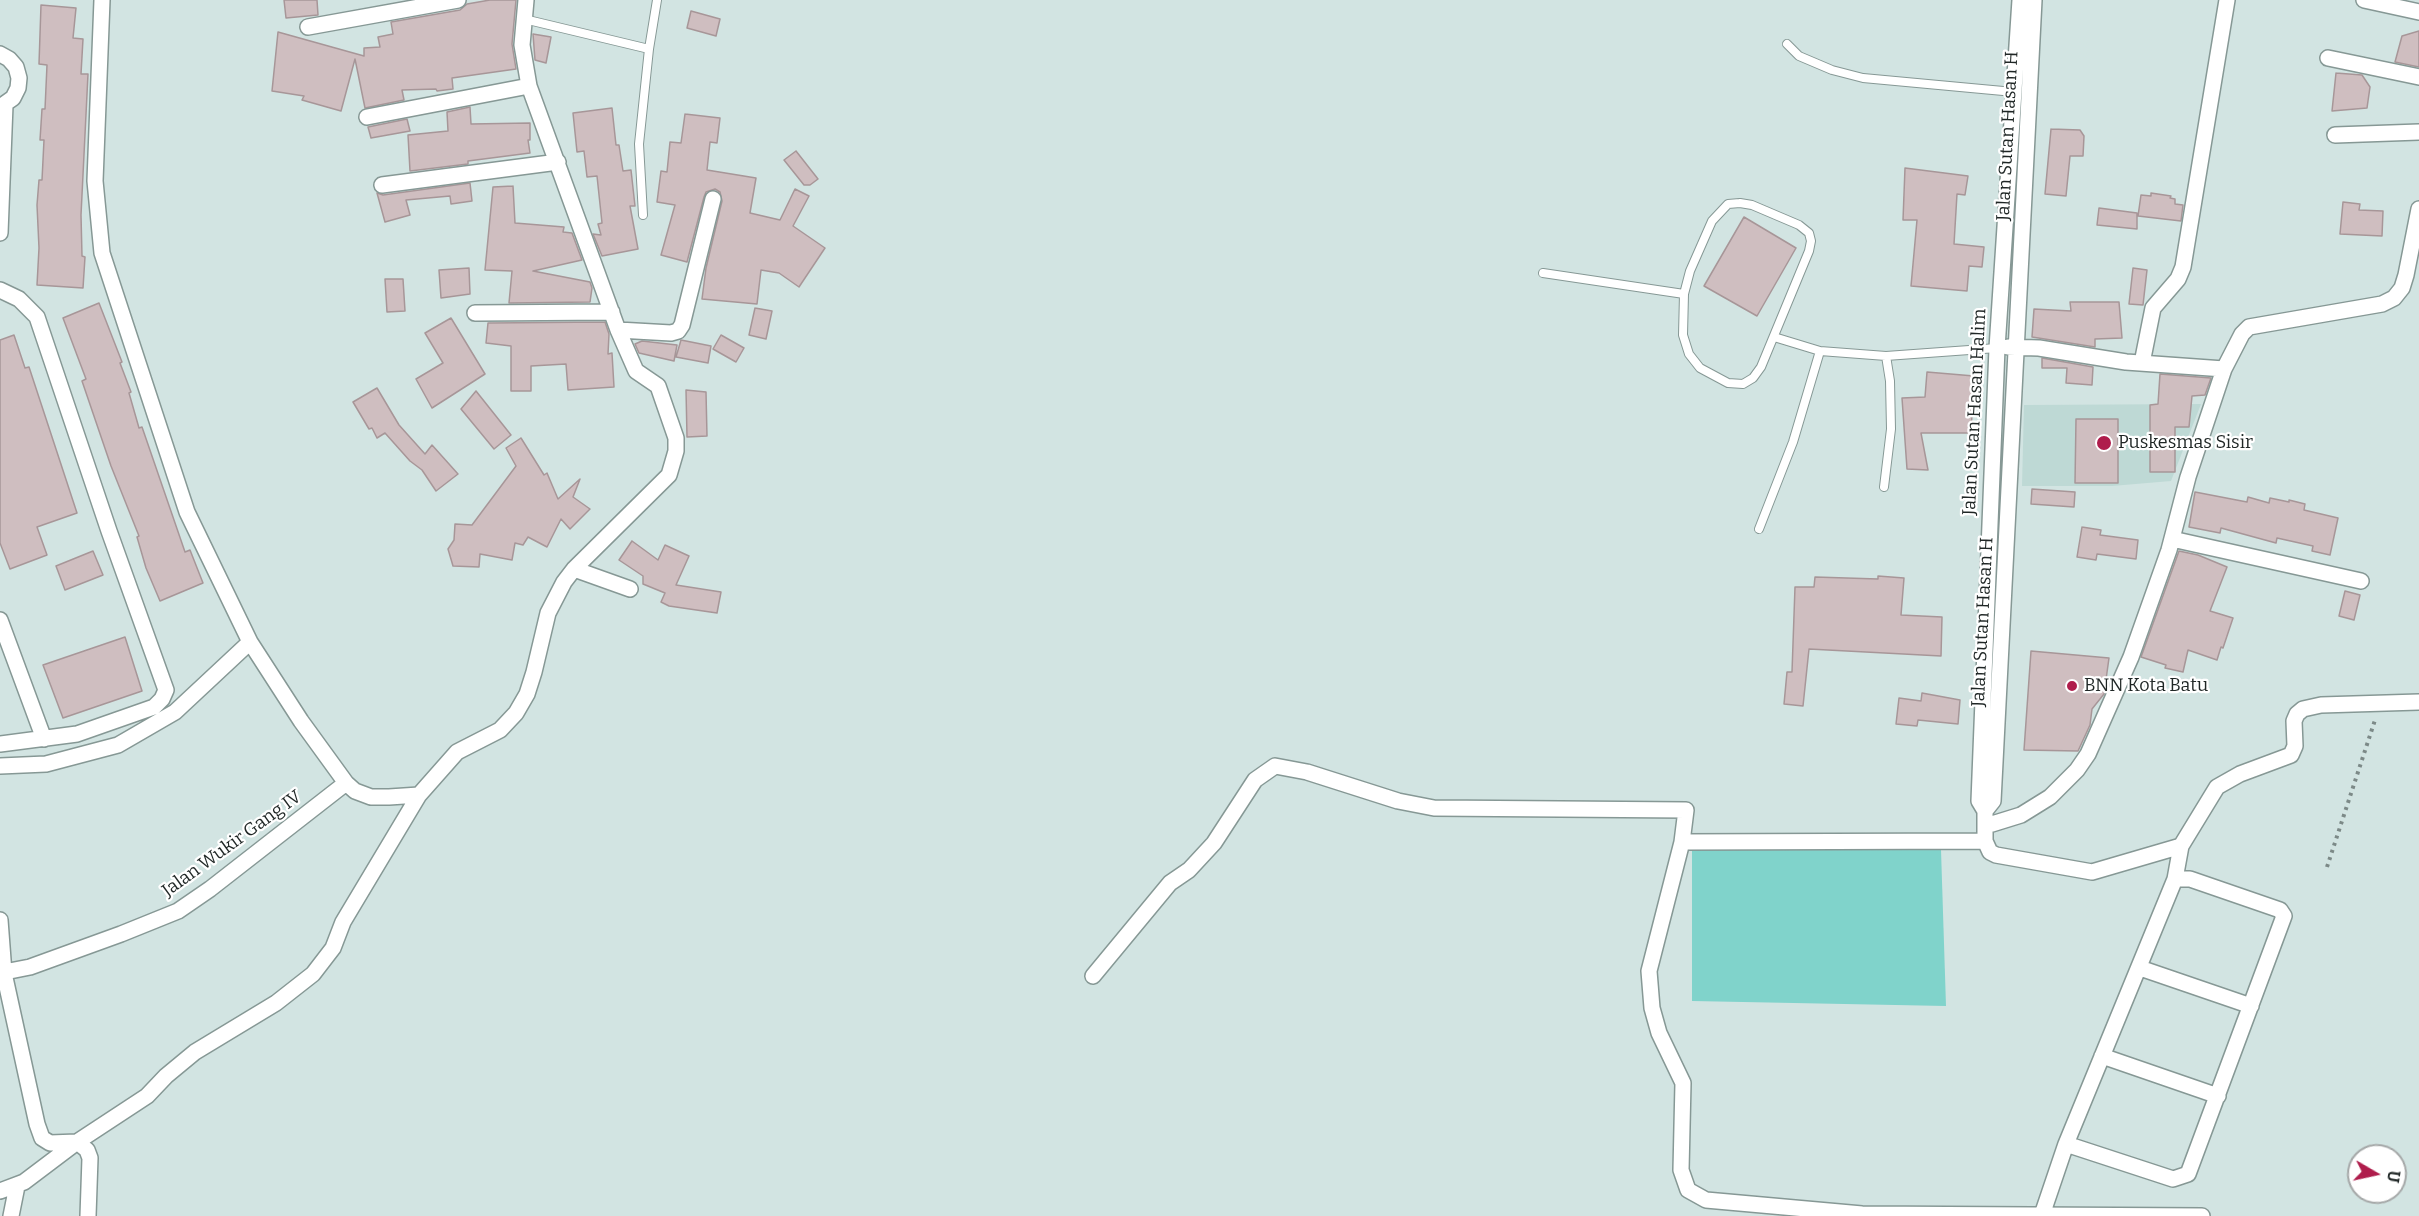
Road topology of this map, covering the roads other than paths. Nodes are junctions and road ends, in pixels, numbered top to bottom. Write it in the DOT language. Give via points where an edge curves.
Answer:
graph roads {
  1 [pos="102,0"];
  2 [pos="458,0"];
  3 [pos="526,0"];
  4 [pos="657,0"];
  5 [pos="2020,0"];
  6 [pos="2034,0"];
  7 [pos="2227,0"];
  8 [pos="2364,0"];
  9 [pos="2419,12"];
  10 [pos="524,19"];
  11 [pos="308,27"];
  12 [pos="1787,44"];
  13 [pos="649,49"];
  14 [pos="0,54"];
  15 [pos="2328,58"];
  16 [pos="2419,77"];
  17 [pos="529,86"];
  18 [pos="2014,92"];
  19 [pos="2,106"];
  20 [pos="367,117"];
  21 [pos="2419,132"];
  22 [pos="2335,135"];
  23 [pos="558,162"];
  24 [pos="382,185"];
  25 [pos="712,199"];
  26 [pos="2419,209"];
  27 [pos="643,215"];
  28 [pos="0,233"];
  29 [pos="1543,273"];
  30 [pos="0,290"];
  31 [pos="1684,294"];
  32 [pos="612,312"];
  33 [pos="475,313"];
  34 [pos="618,330"];
  35 [pos="1773,337"];
  36 [pos="2018,347"];
  37 [pos="1997,348"];
  38 [pos="1820,351"];
  39 [pos="1886,356"];
  40 [pos="2142,363"];
  41 [pos="2224,369"];
  42 [pos="1884,487"];
  43 [pos="1759,530"];
  44 [pos="2172,539"];
  45 [pos="574,569"];
  46 [pos="2361,581"];
  47 [pos="630,589"];
  48 [pos="0,620"];
  49 [pos="250,642"];
  50 [pos="2419,702"];
  51 [pos="44,739"];
  52 [pos="0,744"];
  53 [pos="0,766"];
  54 [pos="346,783"];
  55 [pos="419,795"];
  56 [pos="1985,828"];
  57 [pos="1684,832"];
  58 [pos="2181,846"];
  59 [pos="2175,879"];
  60 [pos="0,920"];
  61 [pos="2140,968"];
  62 [pos="2,974"];
  63 [pos="1093,976"];
  64 [pos="2251,1006"];
  65 [pos="2102,1056"];
  66 [pos="2218,1096"];
  67 [pos="77,1142"];
  68 [pos="2066,1144"];
  69 [pos="17,1186"];
  70 [pos="0,1191"];
  71 [pos="2042,1215"];
  72 [pos="11,1216"];
  73 [pos="88,1216"];
  74 [pos="2202,1216"];
  1 -- 49 [label="street" via="95,181 102,253 187,512"];
  2 -- 11 [label="street"];
  3 -- 10 [label="street"];
  4 -- 13 [label="lane"];
  5 -- 18 [label="street, Jalan Sutan Hasan Halim"];
  6 -- 36 [label="street, Jalan Sutan Hasan H"];
  7 -- 40 [label="street" via="2183,267 2178,279 2153,308"];
  8 -- 9 [label="street"];
  10 -- 13 [label="lane"];
  10 -- 17 [label="street" via="523,60"];
  12 -- 18 [label="lane" via="1810,61 1863,78"];
  13 -- 27 [label="lane" via="639,144"];
  14 -- 19 [label="street" via="16,67 19,78 13,98"];
  15 -- 16 [label="street"];
  17 -- 20 [label="street"];
  17 -- 23 [label="street"];
  18 -- 37 [label="street, Jalan Sutan Hasan Halim"];
  19 -- 28 [label="street"];
  21 -- 22 [label="street"];
  23 -- 24 [label="street"];
  23 -- 32 [label="street"];
  25 -- 34 [label="street" via="678,331"];
  26 -- 41 [label="street" via="2406,274 2394,298 2382,304 2249,327"];
  29 -- 31 [label="lane"];
  30 -- 51 [label="street" via="20,299 37,317 166,690 154,707 138,714 77,734"];
  31 -- 35 [label="lane" via="1683,336 1689,354 1713,376 1743,384 1754,378"];
  31 -- 35 [label="lane" via="1712,221 1728,204 1752,205 1799,225 1809,233 1809,251"];
  32 -- 33 [label="street"];
  32 -- 34 [label="street"];
  34 -- 45 [label="street" via="636,371 658,386 676,438 675,457 669,475"];
  35 -- 38 [label="lane"];
  36 -- 37 [label="street"];
  36 -- 40 [label="street"];
  36 -- 56 [label="street, Jalan Sutan Hasan H" via="1993,801"];
  37 -- 39 [label="lane"];
  37 -- 56 [label="street, Jalan Sutan Hasan Halim" via="1979,801"];
  38 -- 39 [label="lane"];
  38 -- 43 [label="lane" via="1793,442"];
  39 -- 42 [label="lane" via="1891,429"];
  40 -- 41 [label="street"];
  41 -- 44 [label="street"];
  44 -- 46 [label="street"];
  44 -- 56 [label="street" via="2131,657 2088,754 2050,797 2021,815"];
  45 -- 47 [label="street"];
  45 -- 55 [label="street" via="548,613 534,672 516,713 500,730 458,752"];
  48 -- 51 [label="street"];
  49 -- 53 [label="street" via="175,712 118,745 53,763"];
  49 -- 54 [label="street"];
  50 -- 58 [label="street" via="2303,709 2294,721 2295,746 2291,755 2217,787"];
  51 -- 52 [label="street"];
  54 -- 55 [label="street" via="355,791 372,796"];
  54 -- 62 [label="street, Jalan Wukir Gang IV" via="178,911"];
  55 -- 67 [label="street" via="343,922 333,948 314,974 276,1003 195,1052 147,1096"];
  56 -- 57 [label="street"];
  56 -- 58 [label="street" via="1990,852 1996,855 2092,872"];
  57 -- 63 [label="street" via="1686,810 1434,808 1275,766 1256,780 1214,843 1189,870 1170,883"];
  57 -- 71 [label="street" via="1649,971 1659,1033 1683,1083 1681,1170 1688,1190 1706,1200 1862,1214"];
  58 -- 59 [label="street"];
  59 -- 61 [label="street"];
  59 -- 64 [label="street" via="2190,879 2280,910 2284,916"];
  60 -- 62 [label="street"];
  61 -- 64 [label="street"];
  61 -- 65 [label="street"];
  62 -- 67 [label="street" via="42,1138 50,1143"];
  64 -- 66 [label="street"];
  65 -- 66 [label="street"];
  65 -- 68 [label="street"];
  66 -- 68 [label="street" via="2188,1174 2180,1178"];
  67 -- 69 [label="street"];
  67 -- 73 [label="street" via="90,1158"];
  68 -- 71 [label="street"];
  69 -- 70 [label="street"];
  69 -- 72 [label="street"];
  71 -- 74 [label="street"];
}
